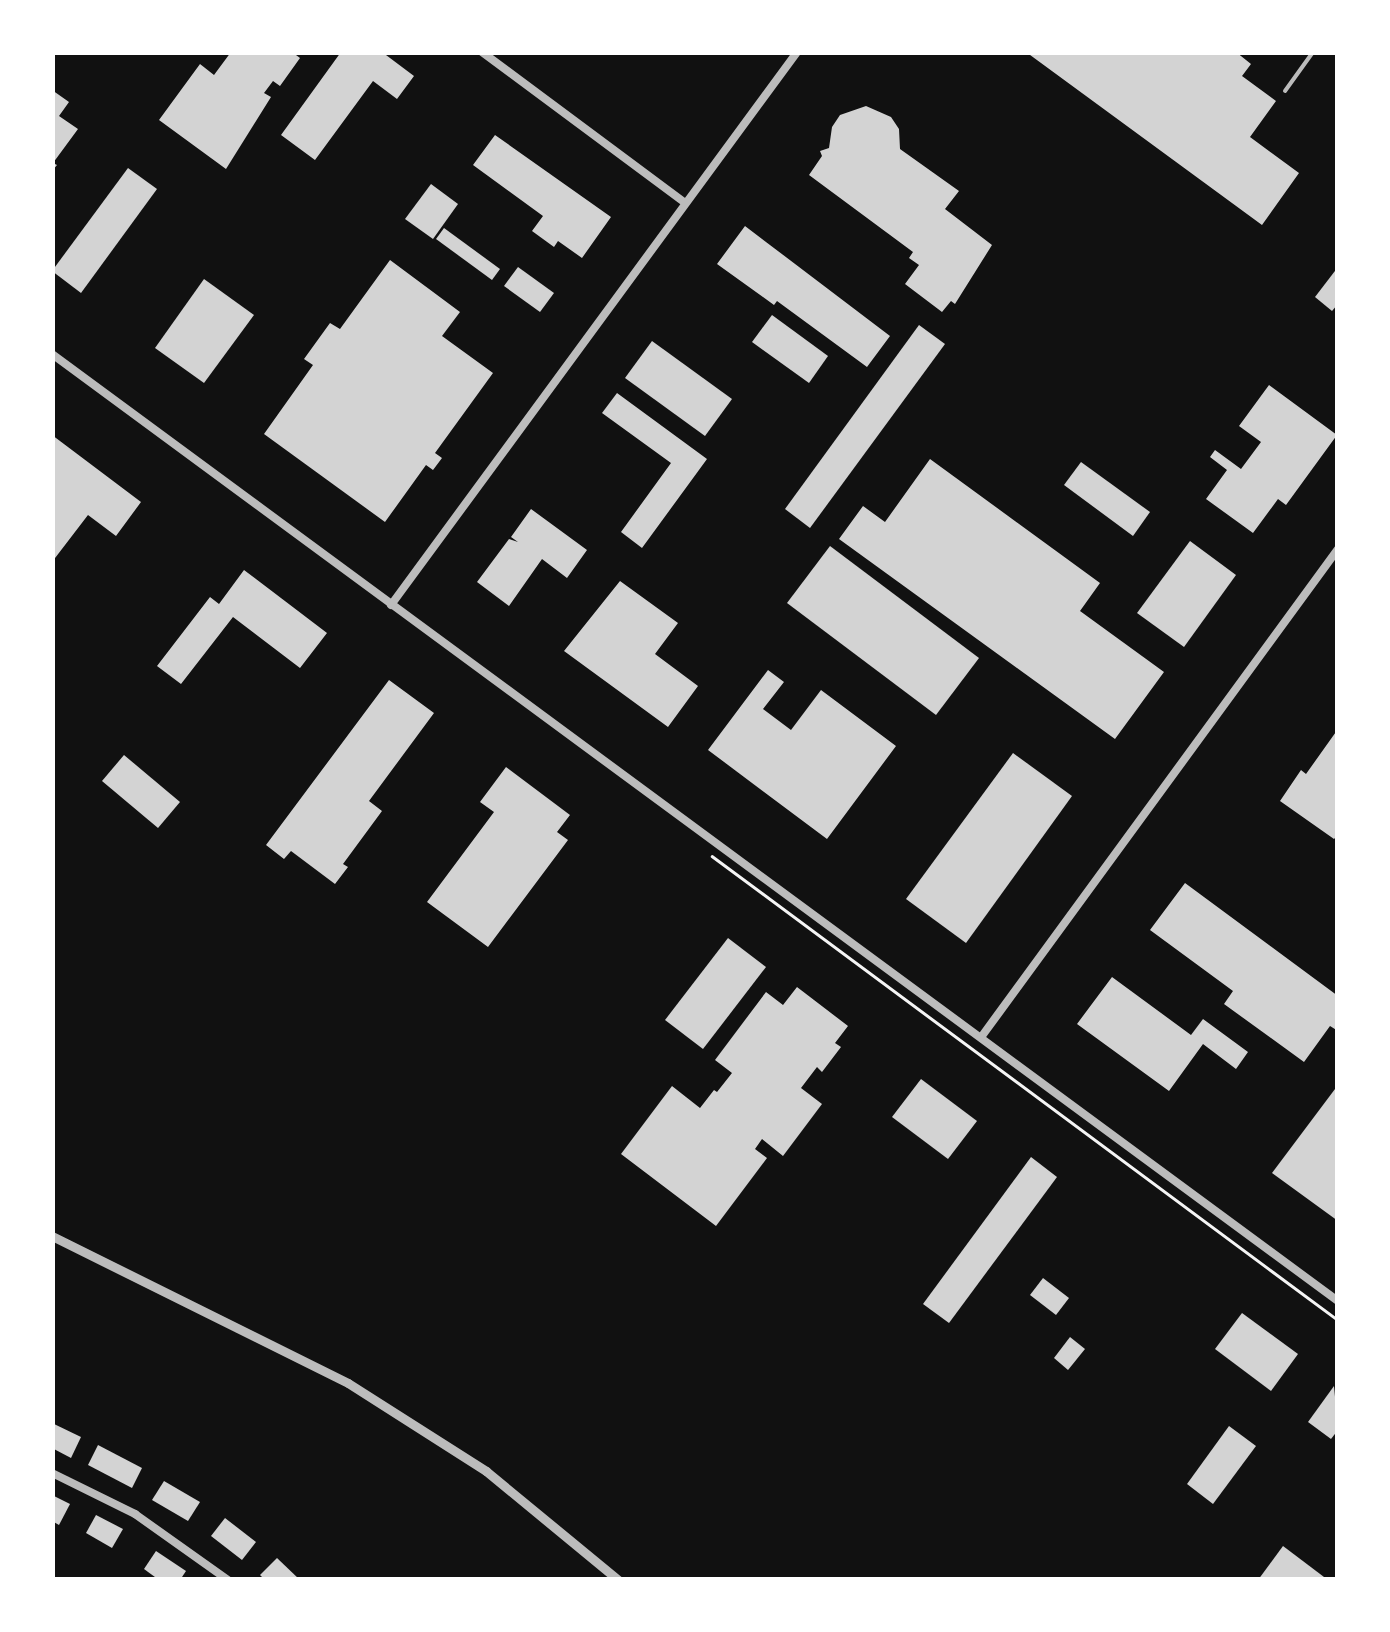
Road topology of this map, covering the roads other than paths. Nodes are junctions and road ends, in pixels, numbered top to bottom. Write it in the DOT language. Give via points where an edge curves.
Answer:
graph roads {
  1 [pos="482,52"];
  2 [pos="797,52"];
  3 [pos="1313,52"];
  4 [pos="1284,91"];
  5 [pos="685,203"];
  6 [pos="52,354"];
  7 [pos="1338,548"];
  8 [pos="391,605"];
  9 [pos="982,1036"];
  10 [pos="52,1236"];
  11 [pos="1338,1301"];
  12 [pos="52,1473"];
  13 [pos="228,1580"];
  14 [pos="618,1580"];
  1 -- 5 [label="street"];
  2 -- 5 [label="street"];
  3 -- 4 [label="lane"];
  5 -- 8 [label="street"];
  6 -- 8 [label="street"];
  7 -- 9 [label="street"];
  8 -- 9 [label="street"];
  9 -- 11 [label="street"];
  10 -- 14 [label="street" via="348,1383 486,1471"];
  12 -- 13 [label="street" via="136,1514"];
}
